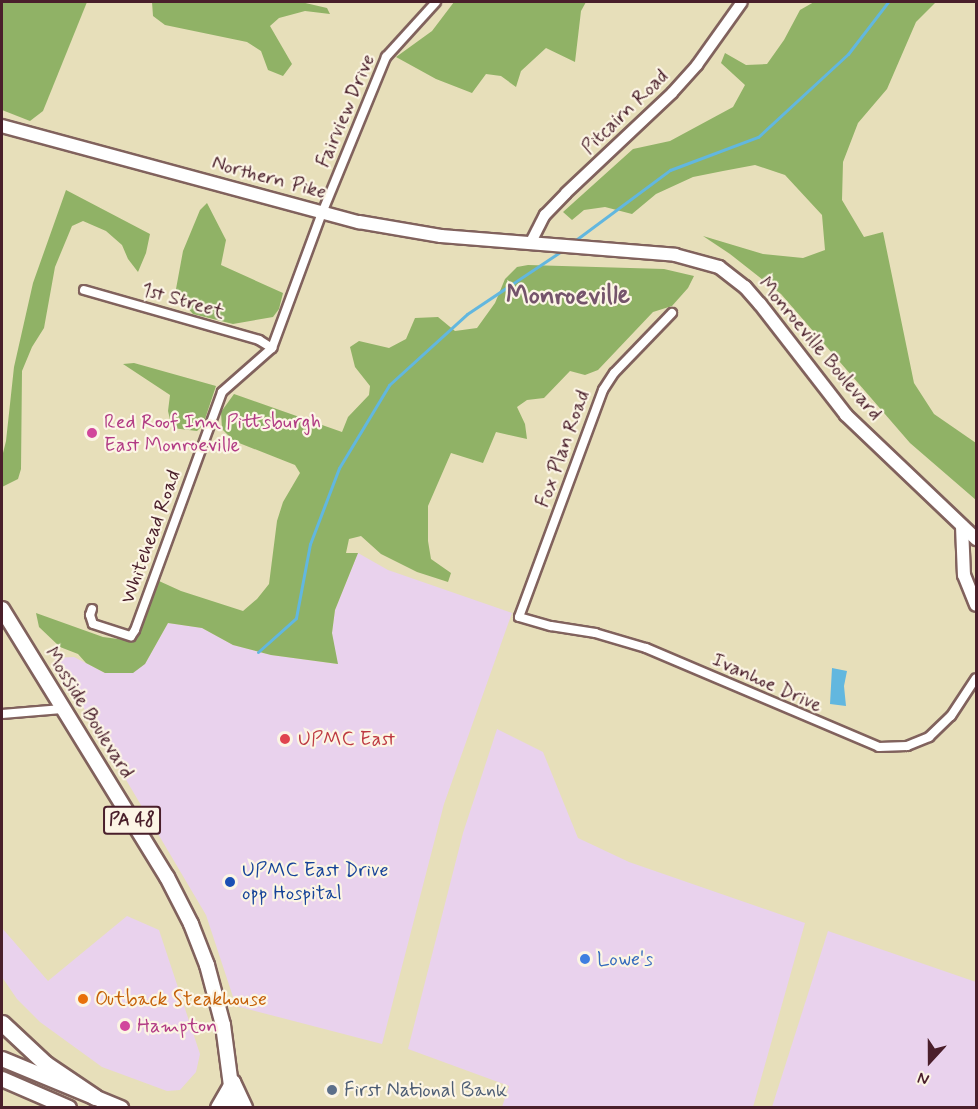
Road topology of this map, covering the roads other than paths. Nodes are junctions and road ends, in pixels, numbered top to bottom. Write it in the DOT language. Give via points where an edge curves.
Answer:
graph roads {
  1 [pos="436,2"];
  2 [pos="742,2"];
  3 [pos="2,126"];
  4 [pos="322,213"];
  5 [pos="530,244"];
  6 [pos="84,290"];
  7 [pos="672,313"];
  8 [pos="272,348"];
  9 [pos="962,526"];
  10 [pos="976,539"];
  11 [pos="976,605"];
  12 [pos="2,609"];
  13 [pos="92,609"];
  14 [pos="519,617"];
  15 [pos="976,678"];
  16 [pos="62,710"];
  17 [pos="2,714"];
  18 [pos="2,1023"];
  19 [pos="2,1059"];
  20 [pos="2,1079"];
  21 [pos="233,1082"];
  22 [pos="95,1097"];
  23 [pos="69,1107"];
  24 [pos="121,1107"];
  25 [pos="218,1107"];
  26 [pos="234,1107"];
  27 [pos="245,1107"];
  1 -- 4 [label="street, Fairview Drive" via="386,57"];
  2 -- 5 [label="street, Pitcairn Road" via="697,65 566,193 546,215"];
  3 -- 4 [label="main road, Northern Pike"];
  4 -- 5 [label="main road, Northern Pike" via="441,237"];
  4 -- 8 [label="street, Whitehead Road"];
  5 -- 9 [label="main road, Monroeville Boulevard" via="675,255 705,262 732,276 760,304 846,415"];
  6 -- 8 [label="street, 1st Street" via="259,340"];
  7 -- 14 [label="street, Fox Plan Road" via="614,373 603,390"];
  8 -- 13 [label="street, Whitehead Road" via="222,392 131,636 93,624"];
  9 -- 10 [label="main road, Monroeville Boulevard"];
  9 -- 11 [label="main road" via="964,575"];
  12 -- 16 [label="main road, Mosside Boulevard / PA 48"];
  14 -- 15 [label="street, Ivanhoe Drive" via="639,646 879,747 907,746 929,737 951,716"];
  16 -- 17 [label="street"];
  16 -- 21 [label="main road, Mosside Boulevard / PA 48" via="167,877 191,924 215,993"];
  18 -- 22 [label="highway" via="46,1064"];
  19 -- 22 [label="main road"];
  20 -- 23 [label="main road"];
  21 -- 25 [label="main road"];
  21 -- 26 [label="main road, Mosside Boulevard / PA 48"];
  21 -- 27 [label="main road"];
  22 -- 24 [label="main road"];
}
